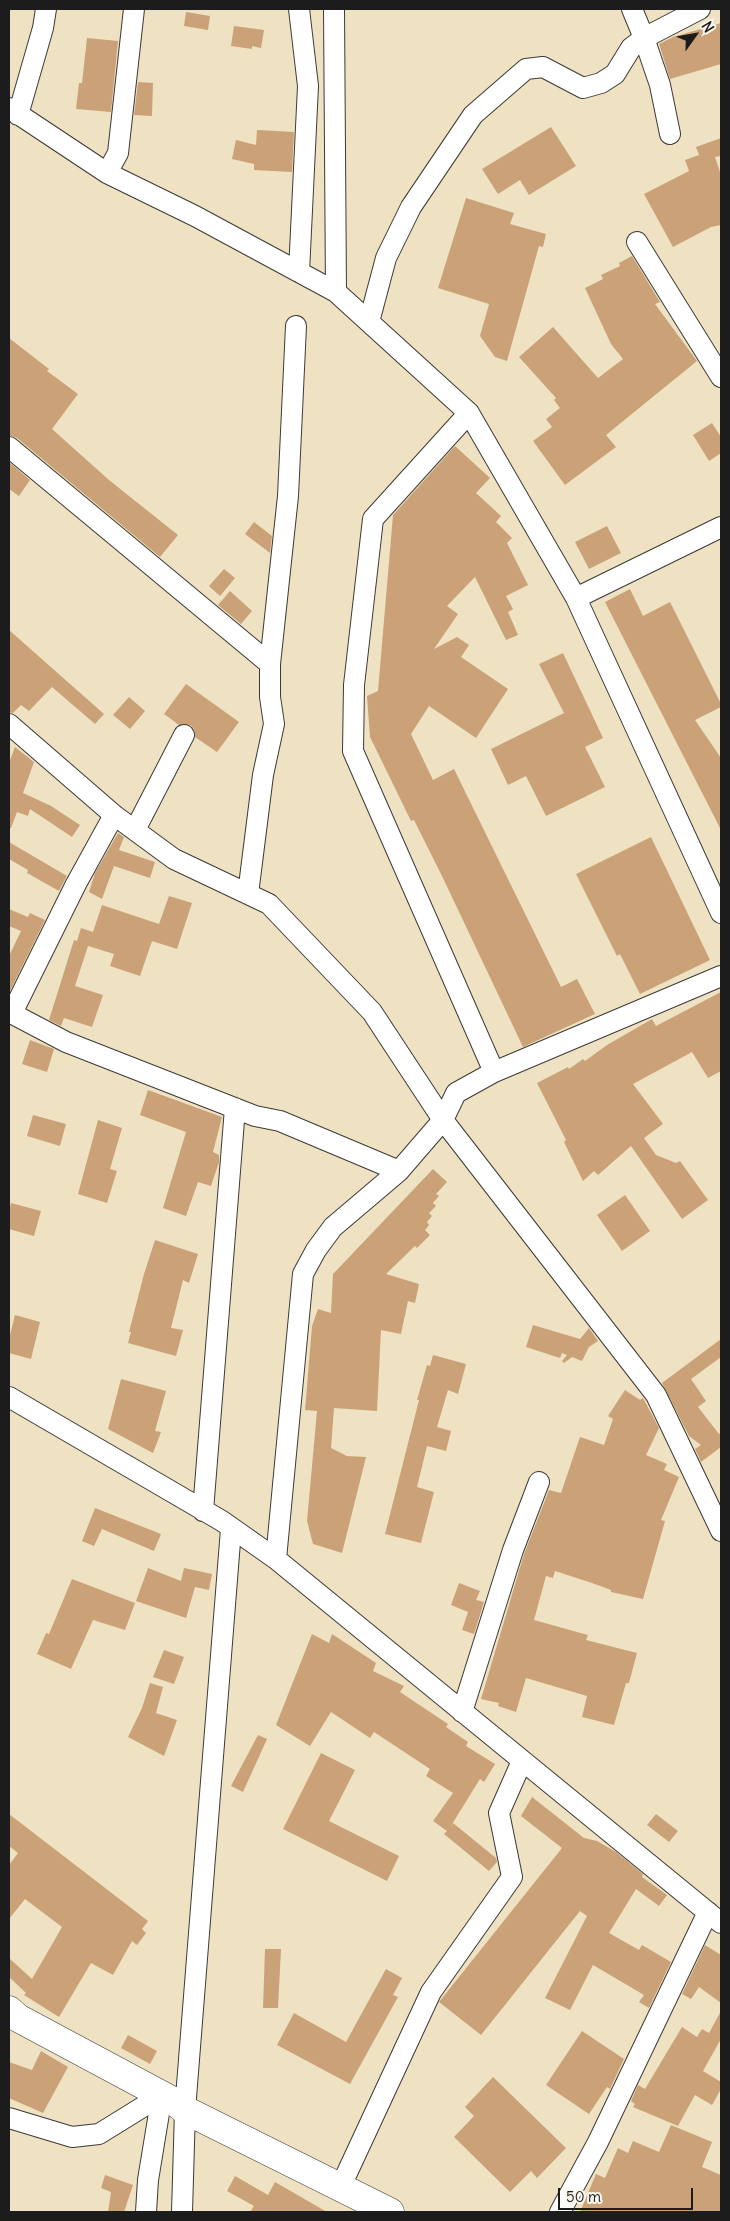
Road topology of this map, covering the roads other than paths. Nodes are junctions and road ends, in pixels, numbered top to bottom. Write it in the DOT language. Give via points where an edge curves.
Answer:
graph roads {
  1 [pos="46,9"];
  2 [pos="134,9"];
  3 [pos="299,9"];
  4 [pos="334,9"];
  5 [pos="632,9"];
  6 [pos="700,9"];
  7 [pos="644,38"];
  8 [pos="308,86"];
  9 [pos="336,102"];
  10 [pos="13,112"];
  11 [pos="670,134"];
  12 [pos="107,173"];
  13 [pos="636,242"];
  14 [pos="299,272"];
  15 [pos="336,292"];
  16 [pos="369,322"];
  17 [pos="296,326"];
  18 [pos="721,378"];
  19 [pos="469,413"];
  20 [pos="9,447"];
  21 [pos="721,527"];
  22 [pos="576,598"];
  23 [pos="270,664"];
  24 [pos="9,724"];
  25 [pos="184,735"];
  26 [pos="114,815"];
  27 [pos="134,830"];
  28 [pos="248,894"];
  29 [pos="721,913"];
  30 [pos="721,976"];
  31 [pos="10,1012"];
  32 [pos="494,1072"];
  33 [pos="235,1108"];
  34 [pos="443,1120"];
  35 [pos="399,1171"];
  36 [pos="9,1397"];
  37 [pos="539,1482"];
  38 [pos="203,1511"];
  39 [pos="231,1529"];
  40 [pos="721,1531"];
  41 [pos="276,1559"];
  42 [pos="462,1712"];
  43 [pos="522,1761"];
  44 [pos="715,1917"];
  45 [pos="12,2014"];
  46 [pos="162,2095"];
  47 [pos="185,2110"];
  48 [pos="9,2118"];
  49 [pos="340,2188"];
  50 [pos="146,2212"];
  51 [pos="182,2212"];
  52 [pos="390,2212"];
  53 [pos="560,2212"];
  1 -- 10 [label="street" via="43,28"];
  2 -- 12 [label="street" via="118,153"];
  3 -- 8 [label="street"];
  4 -- 9 [label="street"];
  5 -- 7 [label="street"];
  6 -- 7 [label="street"];
  7 -- 11 [label="street" via="660,85"];
  7 -- 16 [label="street" via="631,48 615,74 601,83 583,88 543,67 526,69 473,115 412,208 386,258"];
  8 -- 9 [label="street"];
  8 -- 14 [label="street"];
  9 -- 15 [label="street"];
  10 -- 12 [label="street"];
  12 -- 14 [label="street"];
  13 -- 18 [label="street"];
  14 -- 15 [label="street"];
  15 -- 16 [label="street"];
  16 -- 19 [label="street"];
  17 -- 23 [label="street" via="288,496"];
  19 -- 22 [label="street"];
  19 -- 32 [label="street" via="373,519 354,685 353,751"];
  20 -- 23 [label="street"];
  21 -- 22 [label="street"];
  22 -- 29 [label="street"];
  23 -- 28 [label="street" via="274,724 263,775"];
  24 -- 26 [label="street"];
  25 -- 27 [label="street"];
  26 -- 27 [label="street"];
  26 -- 31 [label="street"];
  27 -- 28 [label="street" via="174,859"];
  28 -- 34 [label="street" via="269,904 372,1012"];
  30 -- 32 [label="street"];
  31 -- 33 [label="street" via="66,1042"];
  32 -- 34 [label="street" via="456,1093"];
  33 -- 35 [label="street" via="280,1121"];
  33 -- 38 [label="street"];
  34 -- 35 [label="street"];
  34 -- 40 [label="street" via="656,1395"];
  35 -- 41 [label="street" via="333,1227 302,1274"];
  36 -- 38 [label="street"];
  37 -- 42 [label="street"];
  38 -- 39 [label="street"];
  39 -- 41 [label="street"];
  39 -- 47 [label="street"];
  41 -- 42 [label="street"];
  42 -- 43 [label="street"];
  43 -- 44 [label="street"];
  43 -- 49 [label="street" via="499,1813 512,1877 431,1992"];
  44 -- 53 [label="street"];
  45 -- 46 [label="main road"];
  46 -- 47 [label="main road"];
  46 -- 48 [label="street" via="99,2134 72,2137"];
  46 -- 50 [label="street"];
  47 -- 49 [label="main road"];
  47 -- 51 [label="street"];
  49 -- 52 [label="main road"];
}
